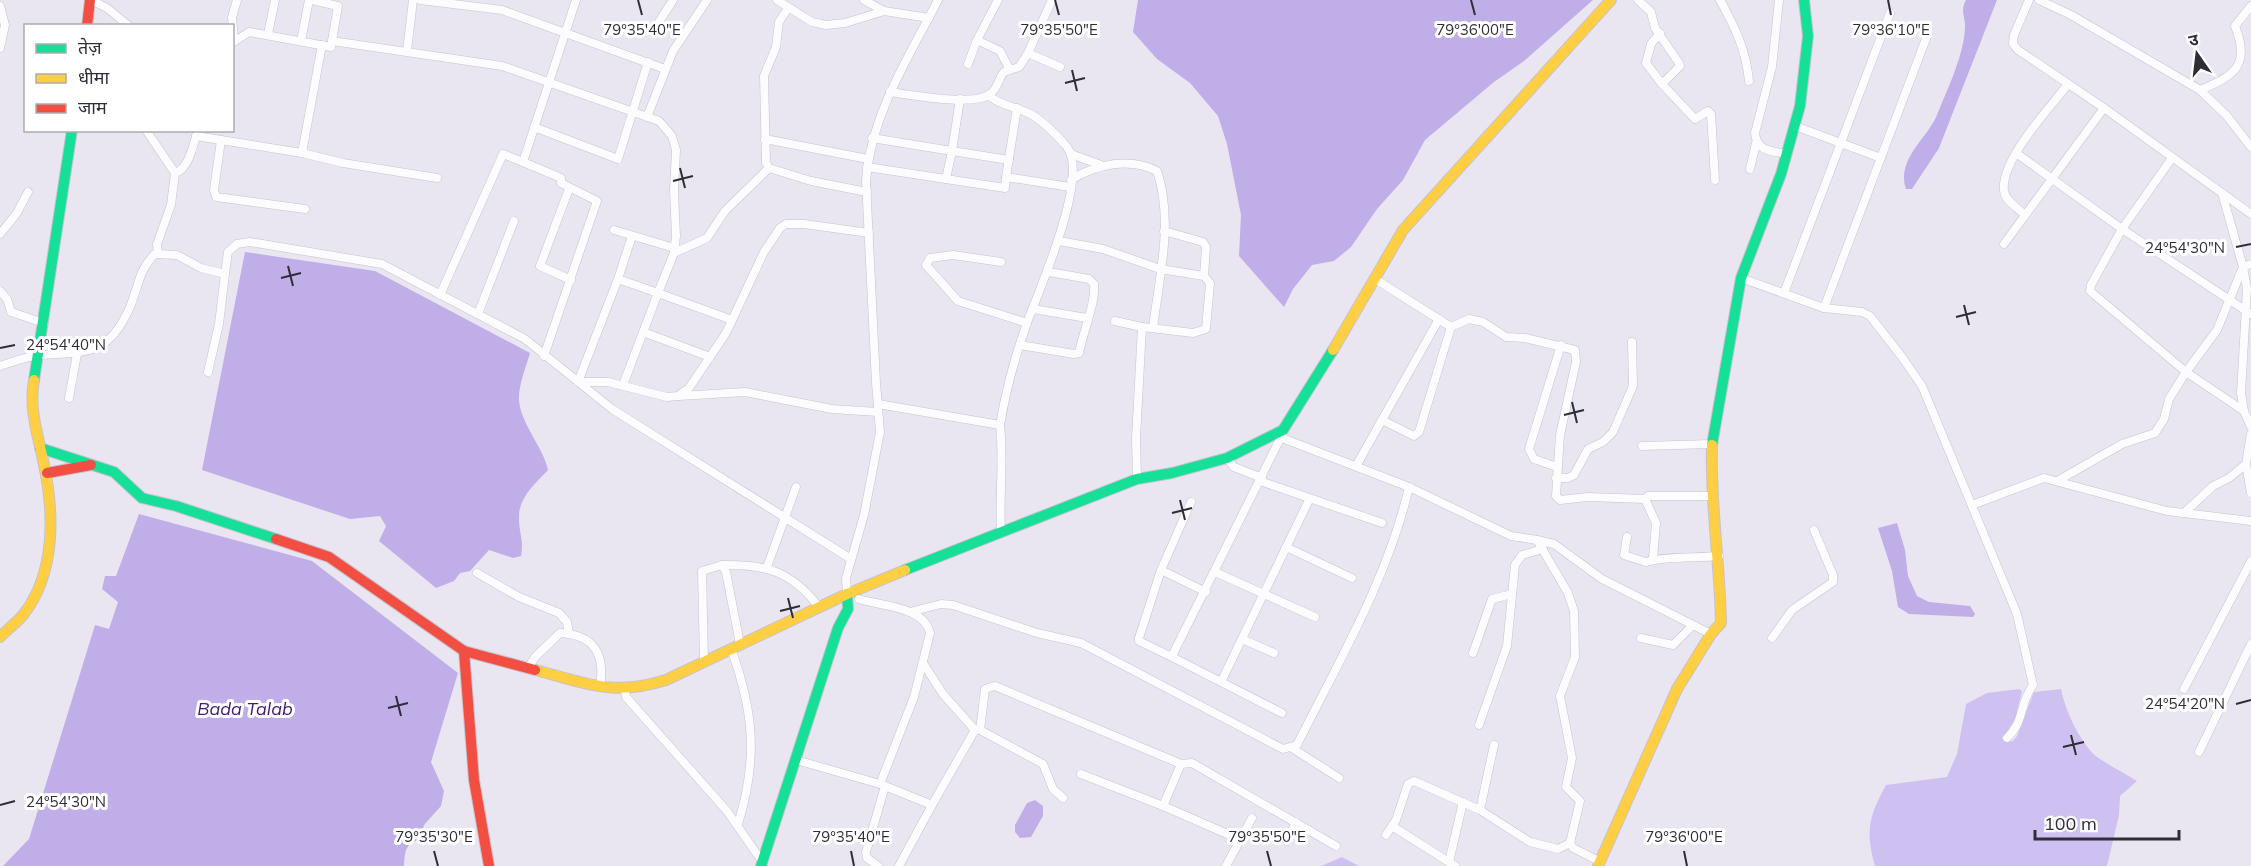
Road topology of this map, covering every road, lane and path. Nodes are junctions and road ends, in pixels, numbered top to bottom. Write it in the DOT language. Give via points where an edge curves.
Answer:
graph roads {
  1 [pos="91,0"];
  2 [pos="237,0"];
  3 [pos="274,0"];
  4 [pos="310,0"];
  5 [pos="413,0"];
  6 [pos="420,0"];
  7 [pos="576,0"];
  8 [pos="673,0"];
  9 [pos="707,0"];
  10 [pos="777,0"];
  11 [pos="864,0"];
  12 [pos="938,0"];
  13 [pos="998,0"];
  14 [pos="1052,0"];
  15 [pos="1611,0"];
  16 [pos="1638,0"];
  17 [pos="1720,0"];
  18 [pos="1779,0"];
  19 [pos="1806,0"];
  20 [pos="2029,0"];
  21 [pos="2039,0"];
  22 [pos="339,3"];
  23 [pos="0,6"];
  24 [pos="2251,6"];
  25 [pos="788,8"];
  26 [pos="884,11"];
  27 [pos="1890,14"];
  28 [pos="929,18"];
  29 [pos="87,24"];
  30 [pos="126,24"];
  31 [pos="232,24"];
  32 [pos="657,25"];
  33 [pos="564,33"];
  34 [pos="1660,33"];
  35 [pos="268,34"];
  36 [pos="1927,36"];
  37 [pos="332,40"];
  38 [pos="977,40"];
  39 [pos="234,41"];
  40 [pos="301,41"];
  41 [pos="322,45"];
  42 [pos="0,48"];
  43 [pos="407,51"];
  44 [pos="1028,53"];
  45 [pos="648,62"];
  46 [pos="969,64"];
  47 [pos="1060,67"];
  48 [pos="665,69"];
  49 [pos="1010,70"];
  50 [pos="1749,81"];
  51 [pos="549,82"];
  52 [pos="1662,84"];
  53 [pos="2068,84"];
  54 [pos="2200,90"];
  55 [pos="890,92"];
  56 [pos="988,96"];
  57 [pos="960,99"];
  58 [pos="1017,108"];
  59 [pos="2104,108"];
  60 [pos="635,112"];
  61 [pos="647,117"];
  62 [pos="1795,126"];
  63 [pos="534,127"];
  64 [pos="72,132"];
  65 [pos="147,132"];
  66 [pos="197,133"];
  67 [pos="872,138"];
  68 [pos="221,140"];
  69 [pos="765,140"];
  70 [pos="1756,143"];
  71 [pos="1841,143"];
  72 [pos="2251,147"];
  73 [pos="952,151"];
  74 [pos="303,153"];
  75 [pos="2016,153"];
  76 [pos="1071,154"];
  77 [pos="1787,154"];
  78 [pos="1881,158"];
  79 [pos="2172,158"];
  80 [pos="1009,159"];
  81 [pos="523,162"];
  82 [pos="868,163"];
  83 [pos="1102,166"];
  84 [pos="769,168"];
  85 [pos="1750,169"];
  86 [pos="174,173"];
  87 [pos="1006,177"];
  88 [pos="437,178"];
  89 [pos="946,179"];
  90 [pos="2052,179"];
  91 [pos="1715,180"];
  92 [pos="1070,183"];
  93 [pos="569,189"];
  94 [pos="28,192"];
  95 [pos="867,192"];
  96 [pos="2222,193"];
  97 [pos="305,209"];
  98 [pos="2251,214"];
  99 [pos="2025,215"];
  100 [pos="514,221"];
  101 [pos="2122,229"];
  102 [pos="614,230"];
  103 [pos="1164,231"];
  104 [pos="869,233"];
  105 [pos="0,234"];
  106 [pos="632,236"];
  107 [pos="1059,241"];
  108 [pos="2004,244"];
  109 [pos="674,250"];
  110 [pos="158,254"];
  111 [pos="1001,262"];
  112 [pos="2247,266"];
  113 [pos="1161,268"];
  114 [pos="1049,272"];
  115 [pos="225,274"];
  116 [pos="1204,276"];
  117 [pos="1741,278"];
  118 [pos="618,279"];
  119 [pos="1375,279"];
  120 [pos="571,280"];
  121 [pos="0,291"];
  122 [pos="658,293"];
  123 [pos="1784,293"];
  124 [pos="440,295"];
  125 [pos="2230,301"];
  126 [pos="1824,308"];
  127 [pos="1033,309"];
  128 [pos="2249,313"];
  129 [pos="478,314"];
  130 [pos="1087,318"];
  131 [pos="1439,319"];
  132 [pos="732,320"];
  133 [pos="1115,321"];
  134 [pos="44,323"];
  135 [pos="1027,323"];
  136 [pos="1142,327"];
  137 [pos="1451,327"];
  138 [pos="1153,328"];
  139 [pos="643,332"];
  140 [pos="1632,342"];
  141 [pos="1020,345"];
  142 [pos="1561,345"];
  143 [pos="77,354"];
  144 [pos="39,355"];
  145 [pos="544,356"];
  146 [pos="710,357"];
  147 [pos="0,366"];
  148 [pos="208,372"];
  149 [pos="2186,372"];
  150 [pos="578,382"];
  151 [pos="623,385"];
  152 [pos="678,396"];
  153 [pos="69,398"];
  154 [pos="878,408"];
  155 [pos="2244,411"];
  156 [pos="1382,420"];
  157 [pos="1000,425"];
  158 [pos="2251,428"];
  159 [pos="1282,434"];
  160 [pos="2251,434"];
  161 [pos="1713,444"];
  162 [pos="1642,446"];
  163 [pos="40,448"];
  164 [pos="1227,458"];
  165 [pos="94,464"];
  166 [pos="2246,464"];
  167 [pos="1356,466"];
  168 [pos="1557,467"];
  169 [pos="47,473"];
  170 [pos="1556,478"];
  171 [pos="1137,479"];
  172 [pos="1261,480"];
  173 [pos="2059,480"];
  174 [pos="796,487"];
  175 [pos="1409,487"];
  176 [pos="2251,493"];
  177 [pos="1713,496"];
  178 [pos="1645,499"];
  179 [pos="1309,500"];
  180 [pos="1191,502"];
  181 [pos="1972,505"];
  182 [pos="2184,513"];
  183 [pos="786,520"];
  184 [pos="2251,521"];
  185 [pos="1382,523"];
  186 [pos="1814,530"];
  187 [pos="1000,532"];
  188 [pos="1627,537"];
  189 [pos="1538,540"];
  190 [pos="1286,547"];
  191 [pos="1543,549"];
  192 [pos="1719,556"];
  193 [pos="1653,558"];
  194 [pos="851,559"];
  195 [pos="2251,561"];
  196 [pos="722,565"];
  197 [pos="767,567"];
  198 [pos="1161,570"];
  199 [pos="1215,572"];
  200 [pos="477,573"];
  201 [pos="1352,578"];
  202 [pos="1206,592"];
  203 [pos="847,594"];
  204 [pos="860,594"];
  205 [pos="1264,594"];
  206 [pos="1512,594"];
  207 [pos="819,607"];
  208 [pos="848,609"];
  209 [pos="910,612"];
  210 [pos="1315,617"];
  211 [pos="1692,626"];
  212 [pos="2,634"];
  213 [pos="569,634"];
  214 [pos="1711,634"];
  215 [pos="1641,638"];
  216 [pos="1772,638"];
  217 [pos="1242,639"];
  218 [pos="2251,644"];
  219 [pos="736,646"];
  220 [pos="464,651"];
  221 [pos="1274,653"];
  222 [pos="1473,653"];
  223 [pos="1174,658"];
  224 [pos="704,662"];
  225 [pos="922,663"];
  226 [pos="528,668"];
  227 [pos="1222,680"];
  228 [pos="600,687"];
  229 [pos="2184,689"];
  230 [pos="625,690"];
  231 [pos="1282,713"];
  232 [pos="1479,725"];
  233 [pos="977,730"];
  234 [pos="2007,738"];
  235 [pos="1494,745"];
  236 [pos="1292,747"];
  237 [pos="2199,752"];
  238 [pos="796,760"];
  239 [pos="1181,764"];
  240 [pos="1081,774"];
  241 [pos="1339,778"];
  242 [pos="882,785"];
  243 [pos="1064,798"];
  244 [pos="1463,802"];
  245 [pos="932,805"];
  246 [pos="1163,806"];
  247 [pos="1480,810"];
  248 [pos="1252,818"];
  249 [pos="1296,822"];
  250 [pos="738,824"];
  251 [pos="1392,826"];
  252 [pos="1386,835"];
  253 [pos="1239,839"];
  254 [pos="1287,841"];
  255 [pos="1570,843"];
  256 [pos="1336,846"];
  257 [pos="762,863"];
  258 [pos="1452,864"];
  259 [pos="1599,864"];
  260 [pos="489,866"];
  261 [pos="878,866"];
  262 [pos="899,866"];
  263 [pos="1227,866"];
  1 -- 29 [label="main road"];
  1 -- 30 [label="street"];
  2 -- 31 [label="street"];
  3 -- 35 [label="street"];
  4 -- 22 [label="street"];
  4 -- 40 [label="street"];
  5 -- 43 [label="street"];
  6 -- 33 [label="street" via="502,10"];
  7 -- 33 [label="street"];
  8 -- 32 [label="street"];
  9 -- 48 [label="street"];
  10 -- 25 [label="street"];
  11 -- 26 [label="street"];
  12 -- 28 [label="street"];
  13 -- 38 [label="street"];
  14 -- 44 [label="street"];
  15 -- 119 [label="main road" via="1403,230"];
  16 -- 34 [label="street" via="1651,12"];
  17 -- 50 [label="street" via="1741,39"];
  18 -- 70 [label="street" via="1772,67"];
  19 -- 62 [label="main road" via="1808,36"];
  20 -- 53 [label="street" via="2013,44"];
  21 -- 54 [label="street"];
  22 -- 37 [label="street"];
  23 -- 42 [label="street" via="5,25"];
  24 -- 54 [label="street" via="2235,26 2244,48 2240,66 2233,76"];
  25 -- 26 [label="street" via="826,25"];
  25 -- 69 [label="street" via="779,22 776,47 764,76"];
  26 -- 28 [label="street"];
  27 -- 71 [label="street"];
  28 -- 55 [label="street"];
  33 -- 45 [label="street"];
  33 -- 51 [label="street"];
  34 -- 52 [label="street" via="1651,44 1646,63"];
  34 -- 52 [label="street" via="1680,66"];
  35 -- 39 [label="street" via="249,32"];
  35 -- 40 [label="street"];
  36 -- 78 [label="street"];
  37 -- 41 [label="street" via="331,47"];
  37 -- 43 [label="street"];
  38 -- 46 [label="street"];
  38 -- 49 [label="street" via="1000,51"];
  40 -- 41 [label="street"];
  41 -- 74 [label="street"];
  43 -- 51 [label="street" via="502,66"];
  44 -- 47 [label="street"];
  44 -- 49 [label="street" via="1018,67"];
  45 -- 48 [label="street"];
  45 -- 60 [label="street"];
  48 -- 61 [label="street"];
  49 -- 56 [label="street" via="1004,72"];
  51 -- 60 [label="street"];
  51 -- 63 [label="street"];
  52 -- 91 [label="street" via="1695,119 1708,111 1711,114"];
  53 -- 59 [label="street"];
  53 -- 75 [label="street"];
  54 -- 72 [label="street"];
  55 -- 57 [label="street"];
  55 -- 67 [label="street"];
  56 -- 57 [label="street"];
  56 -- 58 [label="street"];
  57 -- 73 [label="street"];
  58 -- 76 [label="street" via="1040,119"];
  58 -- 80 [label="street"];
  59 -- 79 [label="street"];
  59 -- 90 [label="street"];
  60 -- 61 [label="street"];
  60 -- 63 [label="street" via="618,159"];
  61 -- 109 [label="street" via="659,122 672,136 676,150"];
  62 -- 71 [label="street"];
  62 -- 77 [label="main road"];
  63 -- 81 [label="street"];
  64 -- 134 [label="main road"];
  65 -- 86 [label="street"];
  66 -- 68 [label="street"];
  66 -- 86 [label="street" via="186,163"];
  67 -- 73 [label="street"];
  67 -- 82 [label="street"];
  68 -- 74 [label="street"];
  68 -- 97 [label="street" via="216,197"];
  69 -- 82 [label="street"];
  69 -- 84 [label="street"];
  70 -- 77 [label="street" via="1760,148"];
  70 -- 85 [label="street"];
  71 -- 78 [label="street"];
  71 -- 123 [label="street"];
  73 -- 80 [label="street"];
  73 -- 89 [label="street"];
  74 -- 88 [label="street" via="343,164"];
  75 -- 90 [label="street"];
  75 -- 99 [label="street" via="2007,169 2004,191 2007,199"];
  76 -- 83 [label="street"];
  76 -- 92 [label="street" via="1074,161"];
  77 -- 117 [label="main road"];
  78 -- 126 [label="street"];
  79 -- 96 [label="street"];
  79 -- 101 [label="street"];
  80 -- 87 [label="street"];
  81 -- 93 [label="street" via="561,178"];
  81 -- 124 [label="street" via="503,154"];
  82 -- 89 [label="street"];
  82 -- 95 [label="street"];
  83 -- 92 [label="street" via="1088,169"];
  83 -- 103 [label="street" via="1145,165 1157,171 1162,184"];
  84 -- 95 [label="street"];
  84 -- 109 [label="street" via="725,211 707,238"];
  86 -- 110 [label="street" via="171,205 157,243"];
  87 -- 89 [label="street" via="1005,188"];
  87 -- 92 [label="street"];
  90 -- 99 [label="street"];
  90 -- 101 [label="street"];
  92 -- 107 [label="street"];
  93 -- 120 [label="street" via="597,201"];
  93 -- 120 [label="street" via="540,266"];
  94 -- 105 [label="street"];
  95 -- 104 [label="street"];
  96 -- 98 [label="street"];
  96 -- 112 [label="street"];
  99 -- 108 [label="street"];
  100 -- 129 [label="street"];
  101 -- 125 [label="street"];
  101 -- 149 [label="street" via="2090,291"];
  102 -- 106 [label="street"];
  103 -- 113 [label="street"];
  103 -- 116 [label="street" via="1203,242"];
  104 -- 132 [label="street" via="786,224 773,237"];
  104 -- 154 [label="street"];
  106 -- 109 [label="street"];
  106 -- 118 [label="street"];
  107 -- 113 [label="street" via="1103,249"];
  107 -- 114 [label="street"];
  109 -- 122 [label="street"];
  110 -- 115 [label="street" via="177,255 201,268"];
  110 -- 143 [label="street" via="146,262 129,309 114,333 99,348"];
  111 -- 135 [label="street" via="946,254 930,258 926,265 964,304"];
  112 -- 125 [label="street"];
  112 -- 128 [label="street"];
  113 -- 116 [label="street"];
  113 -- 138 [label="street"];
  114 -- 127 [label="street"];
  114 -- 130 [label="street" via="1092,280 1095,294"];
  115 -- 124 [label="street" via="228,252 237,244 250,242 382,264"];
  115 -- 148 [label="street"];
  116 -- 138 [label="street" via="1210,283 1206,330 1193,333"];
  117 -- 123 [label="street"];
  117 -- 161 [label="main road"];
  118 -- 122 [label="street"];
  118 -- 150 [label="street"];
  119 -- 131 [label="street"];
  119 -- 159 [label="main road"];
  120 -- 145 [label="street"];
  121 -- 134 [label="street" via="11,312"];
  122 -- 132 [label="street"];
  122 -- 139 [label="street"];
  123 -- 126 [label="street"];
  124 -- 129 [label="street"];
  125 -- 128 [label="street"];
  125 -- 149 [label="street" via="2217,330"];
  126 -- 181 [label="street" via="1855,309 1870,316 1902,357 1922,386"];
  127 -- 130 [label="street"];
  127 -- 135 [label="street"];
  128 -- 155 [label="street" via="2241,393"];
  129 -- 145 [label="street" via="525,339"];
  130 -- 141 [label="street" via="1079,353"];
  131 -- 137 [label="street"];
  131 -- 156 [label="street"];
  132 -- 146 [label="street"];
  133 -- 136 [label="street"];
  134 -- 144 [label="main road"];
  135 -- 141 [label="street"];
  136 -- 138 [label="street"];
  136 -- 171 [label="street"];
  137 -- 142 [label="street" via="1469,320 1483,322 1506,337"];
  137 -- 156 [label="street" via="1419,432 1413,436"];
  139 -- 146 [label="street"];
  139 -- 151 [label="street"];
  140 -- 170 [label="street" via="1633,386 1612,432 1603,442 1588,448 1574,475"];
  141 -- 157 [label="street"];
  142 -- 168 [label="street" via="1571,347 1577,356"];
  142 -- 168 [label="street" via="1529,449 1534,459"];
  143 -- 144 [label="street"];
  143 -- 153 [label="street"];
  144 -- 147 [label="street"];
  144 -- 163 [label="main road" via="31,408"];
  145 -- 150 [label="street"];
  146 -- 152 [label="street"];
  149 -- 155 [label="street"];
  149 -- 173 [label="street" via="2155,433 2122,444"];
  150 -- 151 [label="street"];
  150 -- 183 [label="street" via="622,415"];
  151 -- 152 [label="street"];
  152 -- 154 [label="street" via="745,392 832,409"];
  154 -- 157 [label="street"];
  154 -- 194 [label="street" via="880,432"];
  155 -- 158 [label="street"];
  156 -- 167 [label="street"];
  157 -- 187 [label="street"];
  159 -- 164 [label="main road"];
  159 -- 167 [label="street"];
  159 -- 172 [label="street"];
  160 -- 166 [label="street"];
  161 -- 162 [label="street"];
  161 -- 177 [label="main road"];
  163 -- 165 [label="main road"];
  163 -- 169 [label="main road"];
  164 -- 171 [label="main road"];
  164 -- 172 [label="street" via="1234,467"];
  165 -- 169 [label="main road"];
  165 -- 220 [label="main road" via="114,472 142,498 329,557"];
  166 -- 176 [label="street"];
  166 -- 182 [label="street" via="2213,486"];
  167 -- 175 [label="street"];
  168 -- 170 [label="street"];
  169 -- 212 [label="main road" via="52,522 46,572 23,617"];
  170 -- 178 [label="street" via="1554,491 1560,500"];
  171 -- 187 [label="main road"];
  172 -- 179 [label="street"];
  172 -- 199 [label="street"];
  173 -- 181 [label="street" via="2038,479"];
  173 -- 182 [label="street"];
  174 -- 183 [label="street"];
  175 -- 189 [label="street" via="1498,531"];
  175 -- 236 [label="street" via="1384,566 1297,745"];
  177 -- 178 [label="street" via="1652,495"];
  177 -- 192 [label="main road"];
  178 -- 193 [label="street" via="1656,524"];
  179 -- 185 [label="street"];
  179 -- 190 [label="street"];
  180 -- 198 [label="street"];
  181 -- 234 [label="street" via="2017,614 2033,685 2026,695 2020,725"];
  182 -- 184 [label="street"];
  183 -- 194 [label="street"];
  183 -- 197 [label="street"];
  186 -- 216 [label="street" via="1833,582 1792,610"];
  187 -- 204 [label="main road"];
  188 -- 193 [label="street" via="1624,555 1646,562"];
  189 -- 191 [label="street"];
  189 -- 211 [label="street" via="1554,544 1596,575"];
  190 -- 201 [label="street"];
  190 -- 205 [label="street"];
  191 -- 206 [label="street" via="1517,559"];
  191 -- 255 [label="street" via="1574,611 1575,657 1560,696 1572,758 1566,787 1580,801"];
  192 -- 193 [label="street"];
  192 -- 214 [label="main road" via="1721,623"];
  194 -- 203 [label="street"];
  195 -- 229 [label="street"];
  196 -- 197 [label="street"];
  196 -- 219 [label="street"];
  196 -- 224 [label="street" via="702,571 700,577"];
  197 -- 207 [label="street" via="783,575"];
  198 -- 202 [label="street"];
  198 -- 223 [label="street" via="1139,641"];
  199 -- 202 [label="street"];
  199 -- 205 [label="street"];
  200 -- 213 [label="street" via="519,597 559,613 567,622"];
  202 -- 223 [label="street"];
  203 -- 204 [label="main road"];
  203 -- 207 [label="main road"];
  203 -- 208 [label="main road"];
  204 -- 208 [label="street"];
  204 -- 209 [label="street"];
  205 -- 210 [label="street"];
  205 -- 217 [label="street"];
  206 -- 222 [label="street" via="1492,599"];
  206 -- 232 [label="street" via="1505,653"];
  207 -- 219 [label="main road"];
  208 -- 238 [label="main road" via="838,628"];
  209 -- 225 [label="street" via="928,626 930,633"];
  209 -- 236 [label="street" via="952,605 1081,643 1282,749"];
  211 -- 214 [label="street"];
  211 -- 215 [label="street" via="1673,645"];
  213 -- 226 [label="street" via="560,633"];
  213 -- 228 [label="street" via="598,651 603,670"];
  214 -- 259 [label="main road" via="1660,723"];
  217 -- 221 [label="street"];
  217 -- 227 [label="street"];
  218 -- 237 [label="street"];
  219 -- 224 [label="main road"];
  219 -- 250 [label="street" via="753,747 750,782"];
  220 -- 226 [label="main road"];
  220 -- 260 [label="main road" via="474,780"];
  223 -- 227 [label="street"];
  224 -- 230 [label="main road" via="666,680"];
  225 -- 233 [label="street" via="943,694"];
  225 -- 242 [label="street"];
  226 -- 228 [label="main road"];
  227 -- 231 [label="street"];
  228 -- 230 [label="main road"];
  230 -- 250 [label="street" via="626,698"];
  233 -- 239 [label="street" via="985,689 995,686"];
  233 -- 243 [label="street" via="1043,764 1053,789"];
  233 -- 245 [label="street"];
  235 -- 247 [label="street"];
  236 -- 241 [label="street"];
  238 -- 242 [label="street"];
  238 -- 257 [label="main road"];
  239 -- 246 [label="street"];
  239 -- 249 [label="street" via="1192,763"];
  240 -- 246 [label="street"];
  242 -- 245 [label="street"];
  242 -- 261 [label="street" via="866,852 867,858"];
  244 -- 247 [label="street"];
  244 -- 251 [label="street" via="1414,781 1408,784"];
  244 -- 258 [label="street" via="1455,826"];
  245 -- 262 [label="street"];
  246 -- 253 [label="street"];
  247 -- 255 [label="street" via="1530,842 1558,849"];
  248 -- 253 [label="street"];
  249 -- 254 [label="street"];
  249 -- 256 [label="street"];
  250 -- 257 [label="street"];
  251 -- 252 [label="street"];
  251 -- 258 [label="street"];
  253 -- 263 [label="street"];
  255 -- 259 [label="street"];
}
